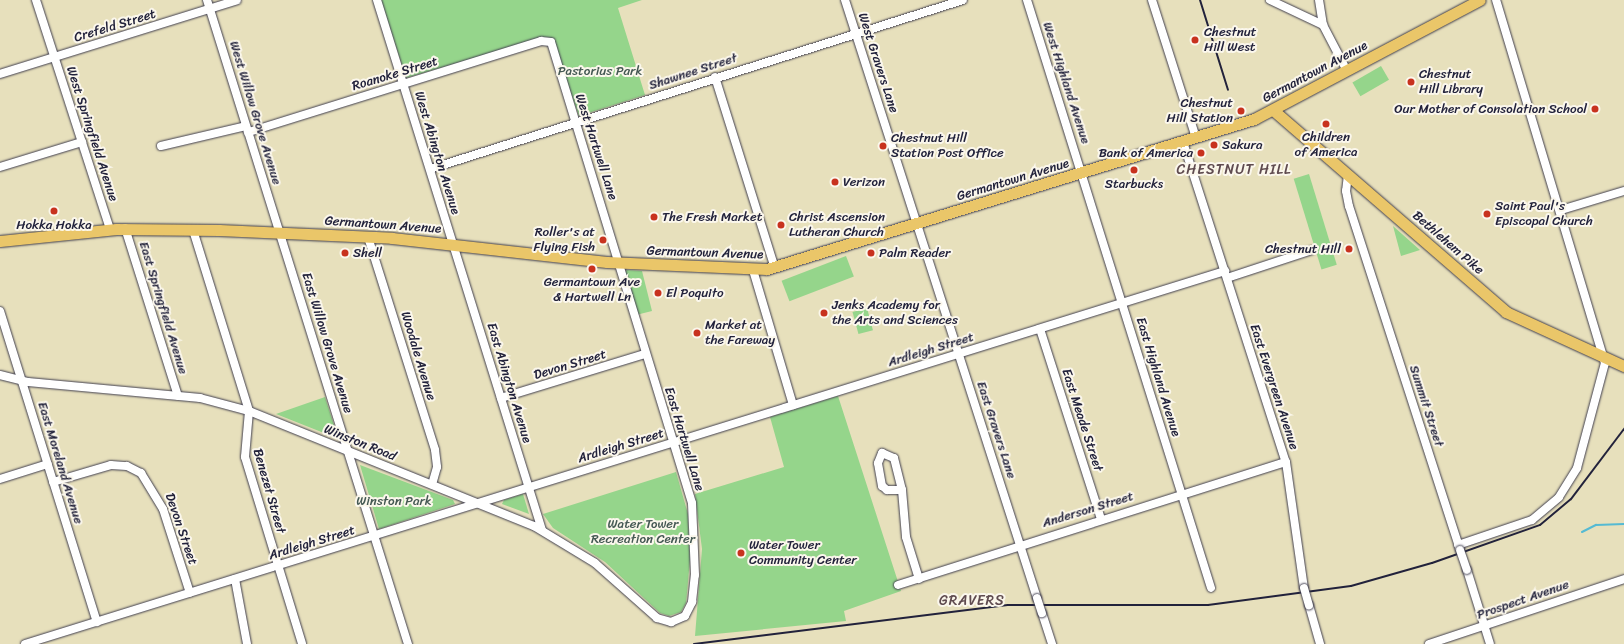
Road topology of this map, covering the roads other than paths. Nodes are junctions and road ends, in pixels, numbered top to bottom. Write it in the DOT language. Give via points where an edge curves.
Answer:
graph roads {
  1 [pos="36,0"];
  2 [pos="207,0"];
  3 [pos="237,0"];
  4 [pos="377,0"];
  5 [pos="845,0"];
  6 [pos="963,0"];
  7 [pos="1027,0"];
  8 [pos="1152,0"];
  9 [pos="1270,0"];
  10 [pos="1319,0"];
  11 [pos="1480,0"];
  12 [pos="1496,0"];
  13 [pos="943,3"];
  14 [pos="210,8"];
  15 [pos="1323,24"];
  16 [pos="856,34"];
  17 [pos="549,41"];
  18 [pos="54,57"];
  19 [pos="1347,71"];
  20 [pos="0,74"];
  21 [pos="715,78"];
  22 [pos="403,84"];
  23 [pos="1273,110"];
  24 [pos="577,122"];
  25 [pos="247,129"];
  26 [pos="1196,138"];
  27 [pos="82,142"];
  28 [pos="1183,142"];
  29 [pos="161,146"];
  30 [pos="0,167"];
  31 [pos="430,169"];
  32 [pos="1083,173"];
  33 [pos="1348,175"];
  34 [pos="1624,191"];
  35 [pos="1561,210"];
  36 [pos="918,224"];
  37 [pos="125,228"];
  38 [pos="110,229"];
  39 [pos="193,230"];
  40 [pos="280,233"];
  41 [pos="368,237"];
  42 [pos="0,241"];
  43 [pos="453,244"];
  44 [pos="1312,250"];
  45 [pos="618,263"];
  46 [pos="775,268"];
  47 [pos="753,270"];
  48 [pos="1226,275"];
  49 [pos="1123,303"];
  50 [pos="0,311"];
  51 [pos="1040,329"];
  52 [pos="645,354"];
  53 [pos="959,354"];
  54 [pos="1605,358"];
  55 [pos="1624,366"];
  56 [pos="0,375"];
  57 [pos="22,381"];
  58 [pos="178,396"];
  59 [pos="501,398"];
  60 [pos="793,405"];
  61 [pos="249,412"];
  62 [pos="673,443"];
  63 [pos="348,450"];
  64 [pos="1286,462"];
  65 [pos="48,464"];
  66 [pos="0,479"];
  67 [pos="53,482"];
  68 [pos="432,484"];
  69 [pos="529,488"];
  70 [pos="902,490"];
  71 [pos="1182,494"];
  72 [pos="479,503"];
  73 [pos="1101,519"];
  74 [pos="542,530"];
  75 [pos="374,536"];
  76 [pos="1020,545"];
  77 [pos="1459,547"];
  78 [pos="278,566"];
  79 [pos="919,578"];
  80 [pos="235,579"];
  81 [pos="1624,579"];
  82 [pos="898,585"];
  83 [pos="1211,588"];
  84 [pos="190,593"];
  85 [pos="676,621"];
  86 [pos="97,622"];
  87 [pos="1484,626"];
  88 [pos="25,644"];
  89 [pos="247,644"];
  90 [pos="302,644"];
  91 [pos="408,644"];
  92 [pos="1052,644"];
  93 [pos="1320,644"];
  94 [pos="1429,644"];
  95 [pos="1490,644"];
  1 -- 18 [label="street, West Springfield Avenue"];
  2 -- 14 [label="street, West Willow Grove Avenue"];
  3 -- 14 [label="street, Crefeld Street"];
  4 -- 22 [label="street, West Abington Avenue"];
  5 -- 16 [label="street, West Gravers Lane"];
  6 -- 13 [label="street, Shawnee Street"];
  7 -- 32 [label="street, West Highland Avenue"];
  8 -- 26 [label="street"];
  9 -- 15 [label="street"];
  10 -- 15 [label="street"];
  11 -- 19 [label="main road, Germantown Avenue"];
  12 -- 35 [label="street"];
  13 -- 16 [label="street, Shawnee Street"];
  14 -- 18 [label="street, Crefeld Street"];
  14 -- 25 [label="street, West Willow Grove Avenue"];
  15 -- 19 [label="street"];
  16 -- 21 [label="street, Shawnee Street"];
  16 -- 36 [label="street, West Gravers Lane"];
  17 -- 22 [label="street, Roanoke Street"];
  17 -- 24 [label="street, West Hartwell Lane"];
  18 -- 20 [label="street, Crefeld Street"];
  18 -- 27 [label="street, West Springfield Avenue"];
  19 -- 23 [label="main road, Germantown Avenue"];
  21 -- 24 [label="street, Shawnee Street"];
  21 -- 46 [label="street"];
  22 -- 25 [label="street, Roanoke Street"];
  22 -- 31 [label="street, West Abington Avenue"];
  23 -- 26 [label="main road, Germantown Avenue"];
  23 -- 33 [label="main road, Bethlehem Pike"];
  24 -- 31 [label="street, Shawnee Street"];
  24 -- 45 [label="street, West Hartwell Lane"];
  25 -- 29 [label="street, Roanoke Street"];
  25 -- 40 [label="street, West Willow Grove Avenue"];
  26 -- 28 [label="main road, Germantown Avenue"];
  27 -- 30 [label="street"];
  27 -- 38 [label="street, West Springfield Avenue"];
  28 -- 32 [label="main road, Germantown Avenue"];
  28 -- 48 [label="street, East Evergreen Avenue"];
  31 -- 43 [label="street, West Abington Avenue"];
  32 -- 36 [label="main road, Germantown Avenue"];
  32 -- 49 [label="street, East Highland Avenue"];
  33 -- 54 [label="main road, Bethlehem Pike" via="1506,312"];
  33 -- 77 [label="street, Summit Street" via="1346,191 1349,206"];
  34 -- 35 [label="street"];
  35 -- 54 [label="street"];
  36 -- 46 [label="main road, Germantown Avenue"];
  36 -- 53 [label="street, East Gravers Lane"];
  37 -- 38 [label="main road, Germantown Avenue"];
  37 -- 39 [label="main road, Germantown Avenue"];
  37 -- 58 [label="street, East Springfield Avenue"];
  38 -- 42 [label="main road, Germantown Avenue"];
  39 -- 40 [label="main road, Germantown Avenue"];
  39 -- 61 [label="street, Benezet Street"];
  40 -- 41 [label="main road, Germantown Avenue"];
  40 -- 63 [label="street, East Willow Grove Avenue"];
  41 -- 43 [label="main road, Germantown Avenue"];
  41 -- 68 [label="street, Woodale Avenue" via="435,450 437,466"];
  43 -- 45 [label="main road, Germantown Avenue"];
  43 -- 59 [label="street, East Abington Avenue"];
  44 -- 48 [label="street, Ardleigh Street"];
  45 -- 47 [label="main road, Germantown Avenue"];
  45 -- 52 [label="street, East Hartwell Lane"];
  46 -- 47 [label="main road, Germantown Avenue"];
  47 -- 60 [label="street"];
  48 -- 49 [label="street, Ardleigh Street"];
  48 -- 64 [label="street, East Evergreen Avenue"];
  49 -- 51 [label="street, Ardleigh Street"];
  49 -- 71 [label="street, East Highland Avenue"];
  50 -- 57 [label="street, East Moreland Avenue"];
  51 -- 53 [label="street, Ardleigh Street"];
  51 -- 73 [label="street, East Meade Street"];
  52 -- 59 [label="street, Devon Street"];
  52 -- 62 [label="street, East Hartwell Lane"];
  53 -- 60 [label="street, Ardleigh Street"];
  53 -- 76 [label="street, East Gravers Lane"];
  54 -- 55 [label="main road, Bethlehem Pike"];
  54 -- 77 [label="street" via="1577,468 1559,497 1535,518"];
  56 -- 57 [label="street, Winston Road"];
  57 -- 58 [label="street, Winston Road"];
  57 -- 65 [label="street, East Moreland Avenue"];
  58 -- 61 [label="street, Winston Road" via="211,400"];
  59 -- 69 [label="street, East Abington Avenue"];
  60 -- 62 [label="street, Ardleigh Street"];
  61 -- 63 [label="street, Winston Road"];
  61 -- 78 [label="street, Benezet Street" via="244,457"];
  62 -- 69 [label="street, Ardleigh Street"];
  62 -- 85 [label="street, East Hartwell Lane" via="693,510 696,542 692,602 685,616"];
  63 -- 68 [label="street, Winston Road"];
  63 -- 75 [label="street, East Willow Grove Avenue"];
  64 -- 71 [label="street, Anderson Street"];
  64 -- 93 [label="street, East Evergreen Avenue, bridge" via="1304,588"];
  65 -- 66 [label="street"];
  65 -- 67 [label="street, East Moreland Avenue"];
  67 -- 84 [label="street, Devon Street" via="111,465 127,466 141,473 163,509"];
  67 -- 86 [label="street, East Moreland Avenue"];
  68 -- 72 [label="street, Winston Road"];
  69 -- 72 [label="street, Ardleigh Street"];
  69 -- 74 [label="street, East Abington Avenue"];
  70 -- 70 [label="street" via="887,490 882,486 878,462 882,453 894,458"];
  70 -- 79 [label="street" via="906,537"];
  71 -- 73 [label="street, Anderson Street"];
  71 -- 83 [label="street, East Highland Avenue"];
  72 -- 74 [label="street, Winston Road"];
  72 -- 75 [label="street, Ardleigh Street"];
  73 -- 76 [label="street, Anderson Street"];
  74 -- 85 [label="street, Winston Road" via="601,568 656,618"];
  75 -- 78 [label="street, Ardleigh Street"];
  75 -- 91 [label="street, East Willow Grove Avenue"];
  76 -- 79 [label="street, Anderson Street"];
  76 -- 92 [label="street, East Gravers Lane, bridge"];
  77 -- 87 [label="street, Summit Street, bridge"];
  78 -- 80 [label="street, Ardleigh Street"];
  78 -- 90 [label="street, Benezet Street"];
  79 -- 82 [label="street, Anderson Street"];
  80 -- 84 [label="street, Ardleigh Street"];
  80 -- 89 [label="street"];
  81 -- 87 [label="street, Prospect Avenue"];
  84 -- 86 [label="street, Ardleigh Street"];
  86 -- 88 [label="street, Ardleigh Street"];
  87 -- 94 [label="street, Prospect Avenue"];
  87 -- 95 [label="street, Summit Street"];
}
